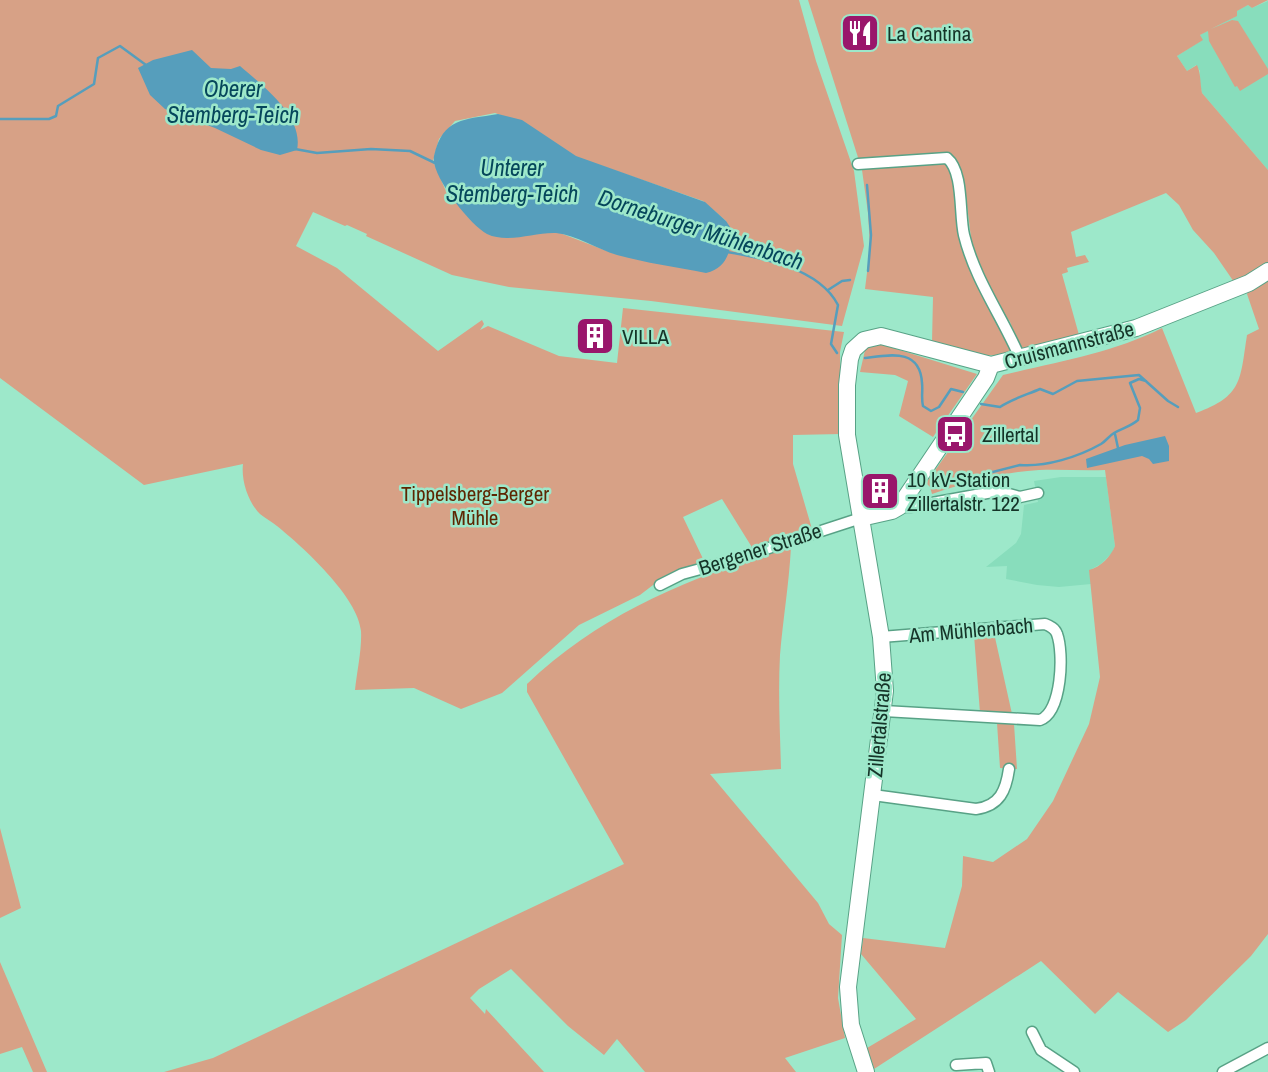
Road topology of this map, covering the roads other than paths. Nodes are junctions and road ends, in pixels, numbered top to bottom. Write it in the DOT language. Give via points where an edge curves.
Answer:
graph roads {
  1 [pos="858,164"];
  2 [pos="1268,271"];
  3 [pos="864,340"];
  4 [pos="1020,358"];
  5 [pos="990,365"];
  6 [pos="1038,493"];
  7 [pos="899,507"];
  8 [pos="861,518"];
  9 [pos="660,585"];
  10 [pos="881,637"];
  11 [pos="884,711"];
  12 [pos="1009,769"];
  13 [pos="873,795"];
  14 [pos="1032,1032"];
  15 [pos="1268,1048"];
  16 [pos="956,1065"];
  17 [pos="866,1072"];
  18 [pos="989,1072"];
  19 [pos="1074,1072"];
  20 [pos="1223,1072"];
  1 -- 4 [label="street" via="947,158 952,163 971,260"];
  2 -- 4 [label="street, Cruismannstraße" via="1249,284 1136,328"];
  3 -- 5 [label="street, Cruismannstraße" via="881,336"];
  3 -- 8 [label="street, Zillertalstraße" via="853,350 847,385 847,435"];
  4 -- 5 [label="street, Cruismannstraße"];
  5 -- 7 [label="street"];
  6 -- 7 [label="street" via="1020,497 998,491"];
  7 -- 8 [label="street"];
  8 -- 9 [label="street, Bergener Straße"];
  8 -- 10 [label="street, Zillertalstraße"];
  10 -- 11 [label="street, Zillertalstraße"];
  10 -- 11 [label="street, Am Mühlenbach" via="1045,624 1057,633 1061,668 1055,703 1050,714 1040,720"];
  11 -- 13 [label="street, Zillertalstraße"];
  12 -- 13 [label="street" via="1003,794 985,808"];
  13 -- 17 [label="street, Zillertalstraße" via="848,987 851,1025"];
  14 -- 19 [label="street" via="1041,1050"];
  15 -- 20 [label="street"];
  16 -- 18 [label="street" via="986,1063"];
}
